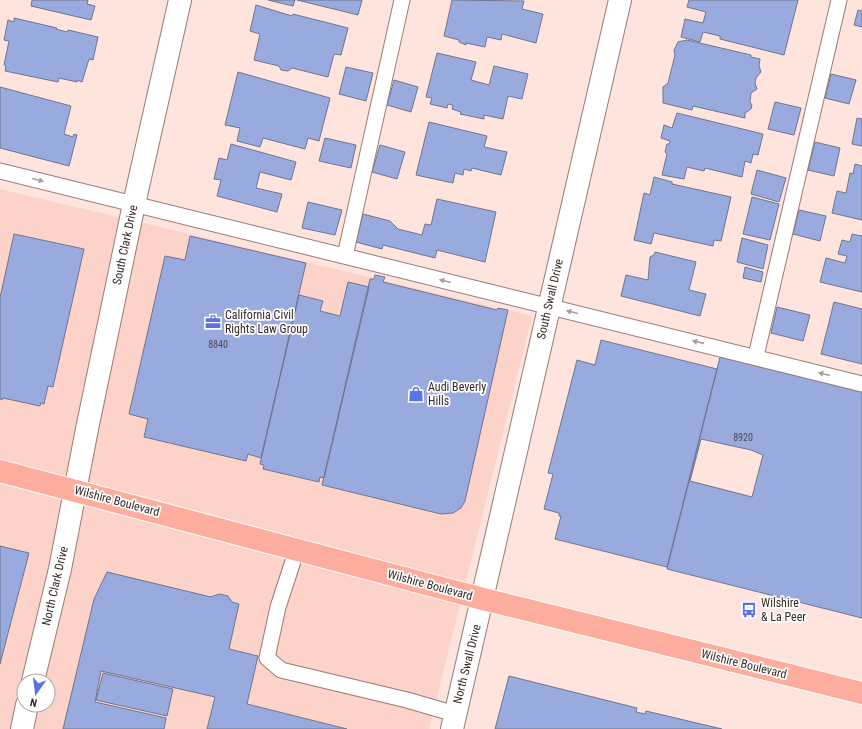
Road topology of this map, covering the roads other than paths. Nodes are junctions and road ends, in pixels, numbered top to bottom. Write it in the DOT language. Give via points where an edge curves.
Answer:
graph roads {
  1 [pos="180,0"];
  2 [pos="402,0"];
  3 [pos="620,0"];
  4 [pos="840,0"];
  5 [pos="0,171"];
  6 [pos="134,204"];
  7 [pos="345,256"];
  8 [pos="548,306"];
  9 [pos="756,356"];
  10 [pos="862,384"];
  11 [pos="0,471"];
  12 [pos="75,490"];
  13 [pos="297,549"];
  14 [pos="483,599"];
  15 [pos="35,673"];
  16 [pos="862,693"];
  17 [pos="25,713"];
  18 [pos="453,721"];
  19 [pos="22,729"];
  1 -- 6 [label="street, South Clark Drive"];
  2 -- 7 [label="lane"];
  3 -- 8 [label="street, South Swall Drive"];
  4 -- 9 [label="lane"];
  5 -- 6 [label="lane, one-way"];
  6 -- 7 [label="lane"];
  6 -- 12 [label="street, South Clark Drive"];
  8 -- 7 [label="lane, one-way"];
  9 -- 8 [label="lane, one-way"];
  8 -- 14 [label="street, South Swall Drive"];
  10 -- 9 [label="lane, one-way"];
  11 -- 12 [label="main road, Wilshire Boulevard"];
  12 -- 13 [label="main road, Wilshire Boulevard"];
  12 -- 15 [label="street, North Clark Drive" via="60,569"];
  13 -- 14 [label="main road, Wilshire Boulevard"];
  13 -- 18 [label="lane" via="278,607 267,658 281,670 407,700"];
  14 -- 16 [label="main road, Wilshire Boulevard"];
  14 -- 18 [label="street, North Swall Drive"];
  17 -- 19 [label="street"];
}
